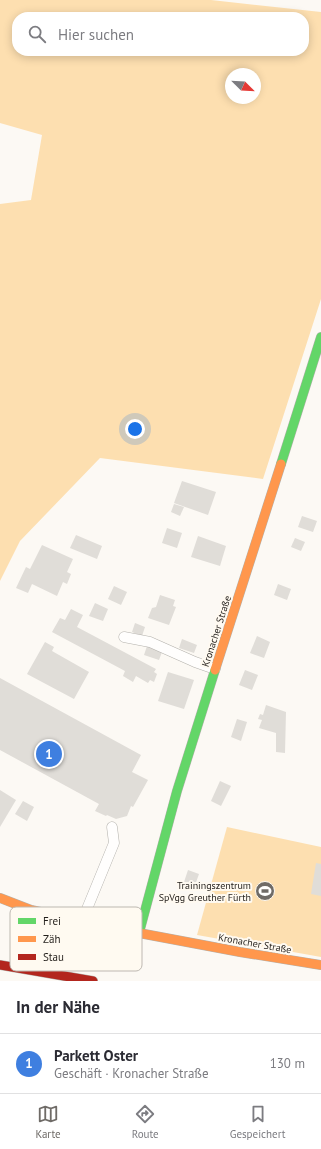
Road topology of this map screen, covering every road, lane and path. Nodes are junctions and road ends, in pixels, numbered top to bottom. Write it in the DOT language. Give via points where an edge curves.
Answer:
graph roads {
  1 [pos="321,337"];
  2 [pos="124,637"];
  3 [pos="215,669"];
  4 [pos="112,828"];
  5 [pos="0,898"];
  6 [pos="23,907"];
  7 [pos="88,907"];
  8 [pos="142,921"];
  9 [pos="142,934"];
  10 [pos="0,965"];
  11 [pos="321,965"];
  12 [pos="10,967"];
  13 [pos="35,971"];
  14 [pos="93,981"];
  1 -- 3 [label="main road, Kronacher Straße"];
  2 -- 3 [label="lane" via="150,642"];
  3 -- 8 [label="main road, Kronacher Straße" via="176,791"];
  4 -- 7 [label="lane" via="114,843"];
  5 -- 6 [label="main road, Kronacher Straße"];
  9 -- 11 [label="main road, Kronacher Straße"];
  10 -- 12 [label="main road"];
  13 -- 14 [label="main road"];
}
